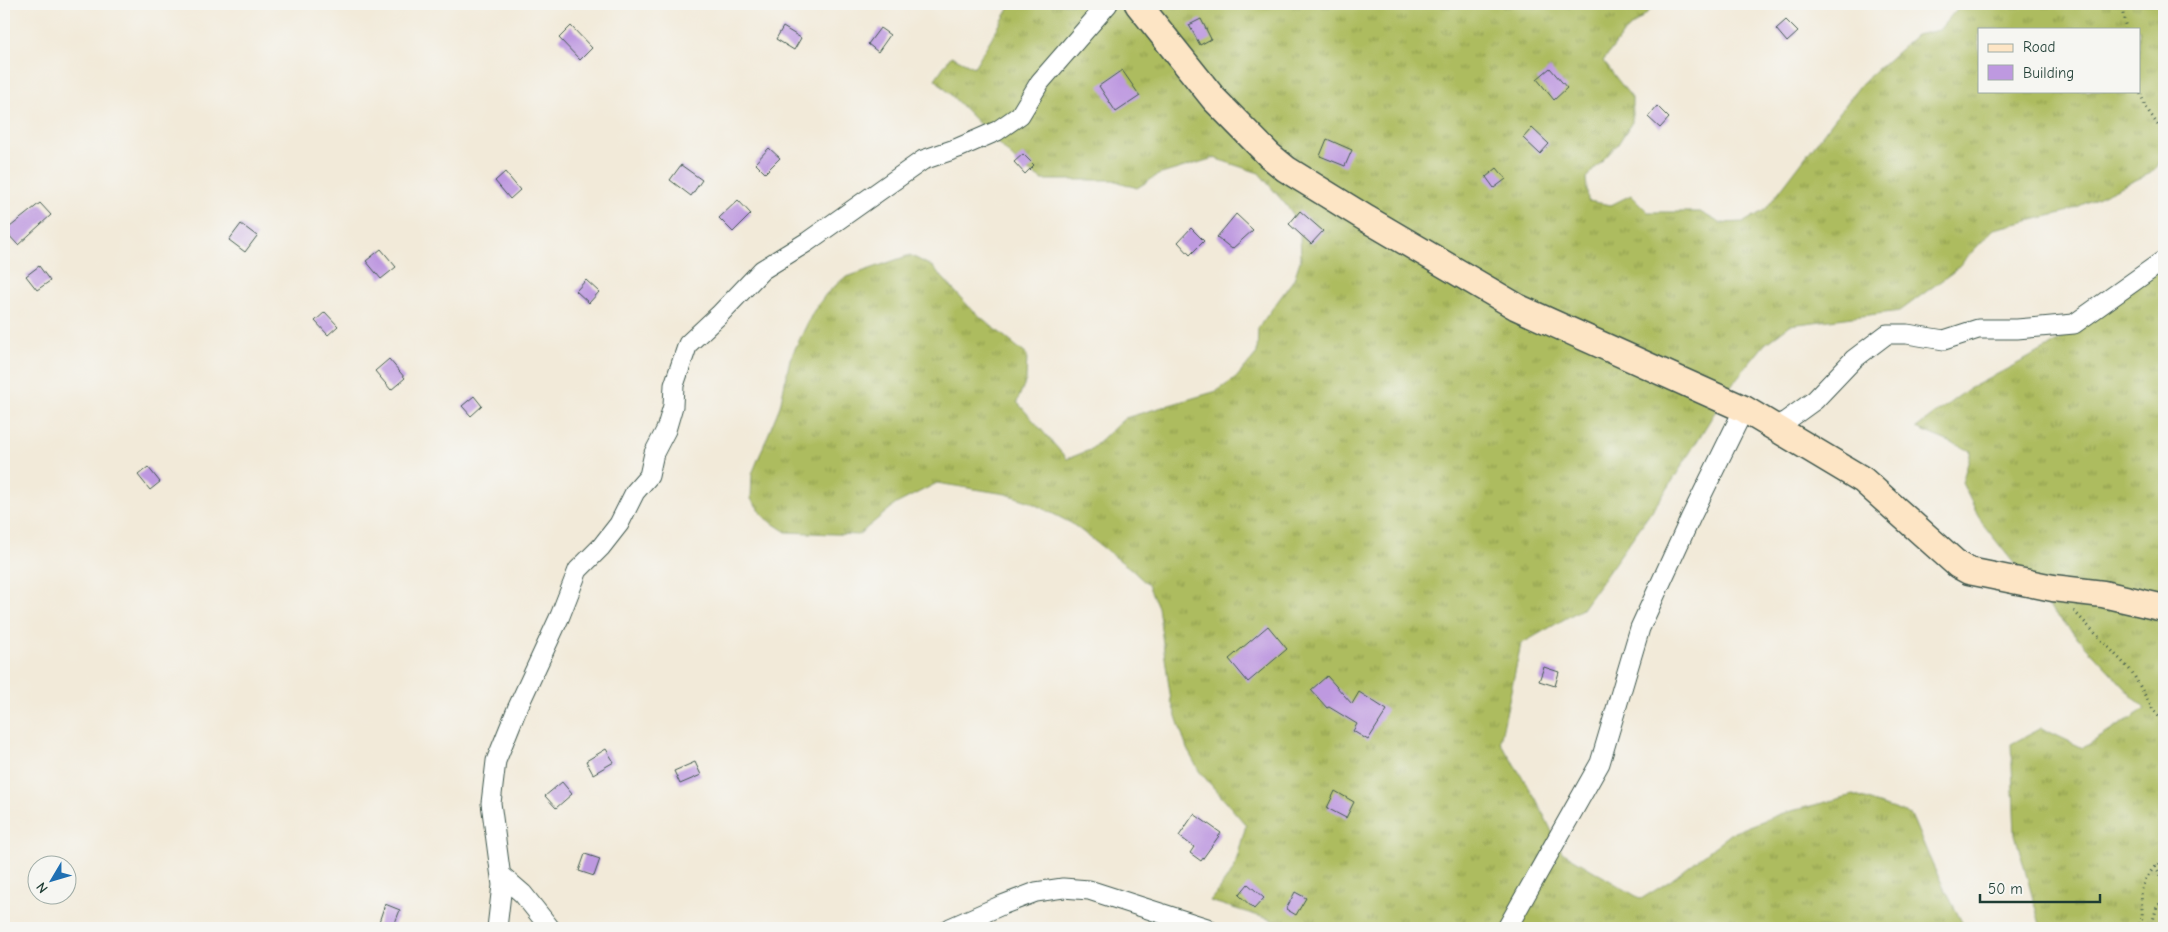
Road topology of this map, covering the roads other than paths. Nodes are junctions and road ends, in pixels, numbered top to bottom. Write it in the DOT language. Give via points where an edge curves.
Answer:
graph roads {
  1 [pos="1108,4"];
  2 [pos="1138,4"];
  3 [pos="2164,260"];
  4 [pos="1744,409"];
  5 [pos="1774,427"];
  6 [pos="2164,608"];
  7 [pos="501,875"];
  8 [pos="497,928"];
  9 [pos="550,928"];
  10 [pos="950,928"];
  11 [pos="1207,928"];
  12 [pos="1507,928"];
  1 -- 7 [label="street" via="1040,82 1020,115 997,131 923,160 762,270 688,344 674,384 673,406 666,430 654,453 649,476 635,492 619,524 578,570 496,761 491,803"];
  2 -- 4 [label="street" via="1214,98 1269,156 1286,169 1517,307"];
  3 -- 5 [label="street" via="2074,324 1978,329 1944,340 1886,334 1854,359 1815,400"];
  4 -- 5 [label="street"];
  4 -- 12 [label="street" via="1640,628 1600,763"];
  5 -- 6 [label="street" via="1863,480 1958,565 1969,571"];
  7 -- 8 [label="street"];
  7 -- 9 [label="street" via="523,894"];
  10 -- 11 [label="street" via="1036,892 1063,888 1088,890"];
}
